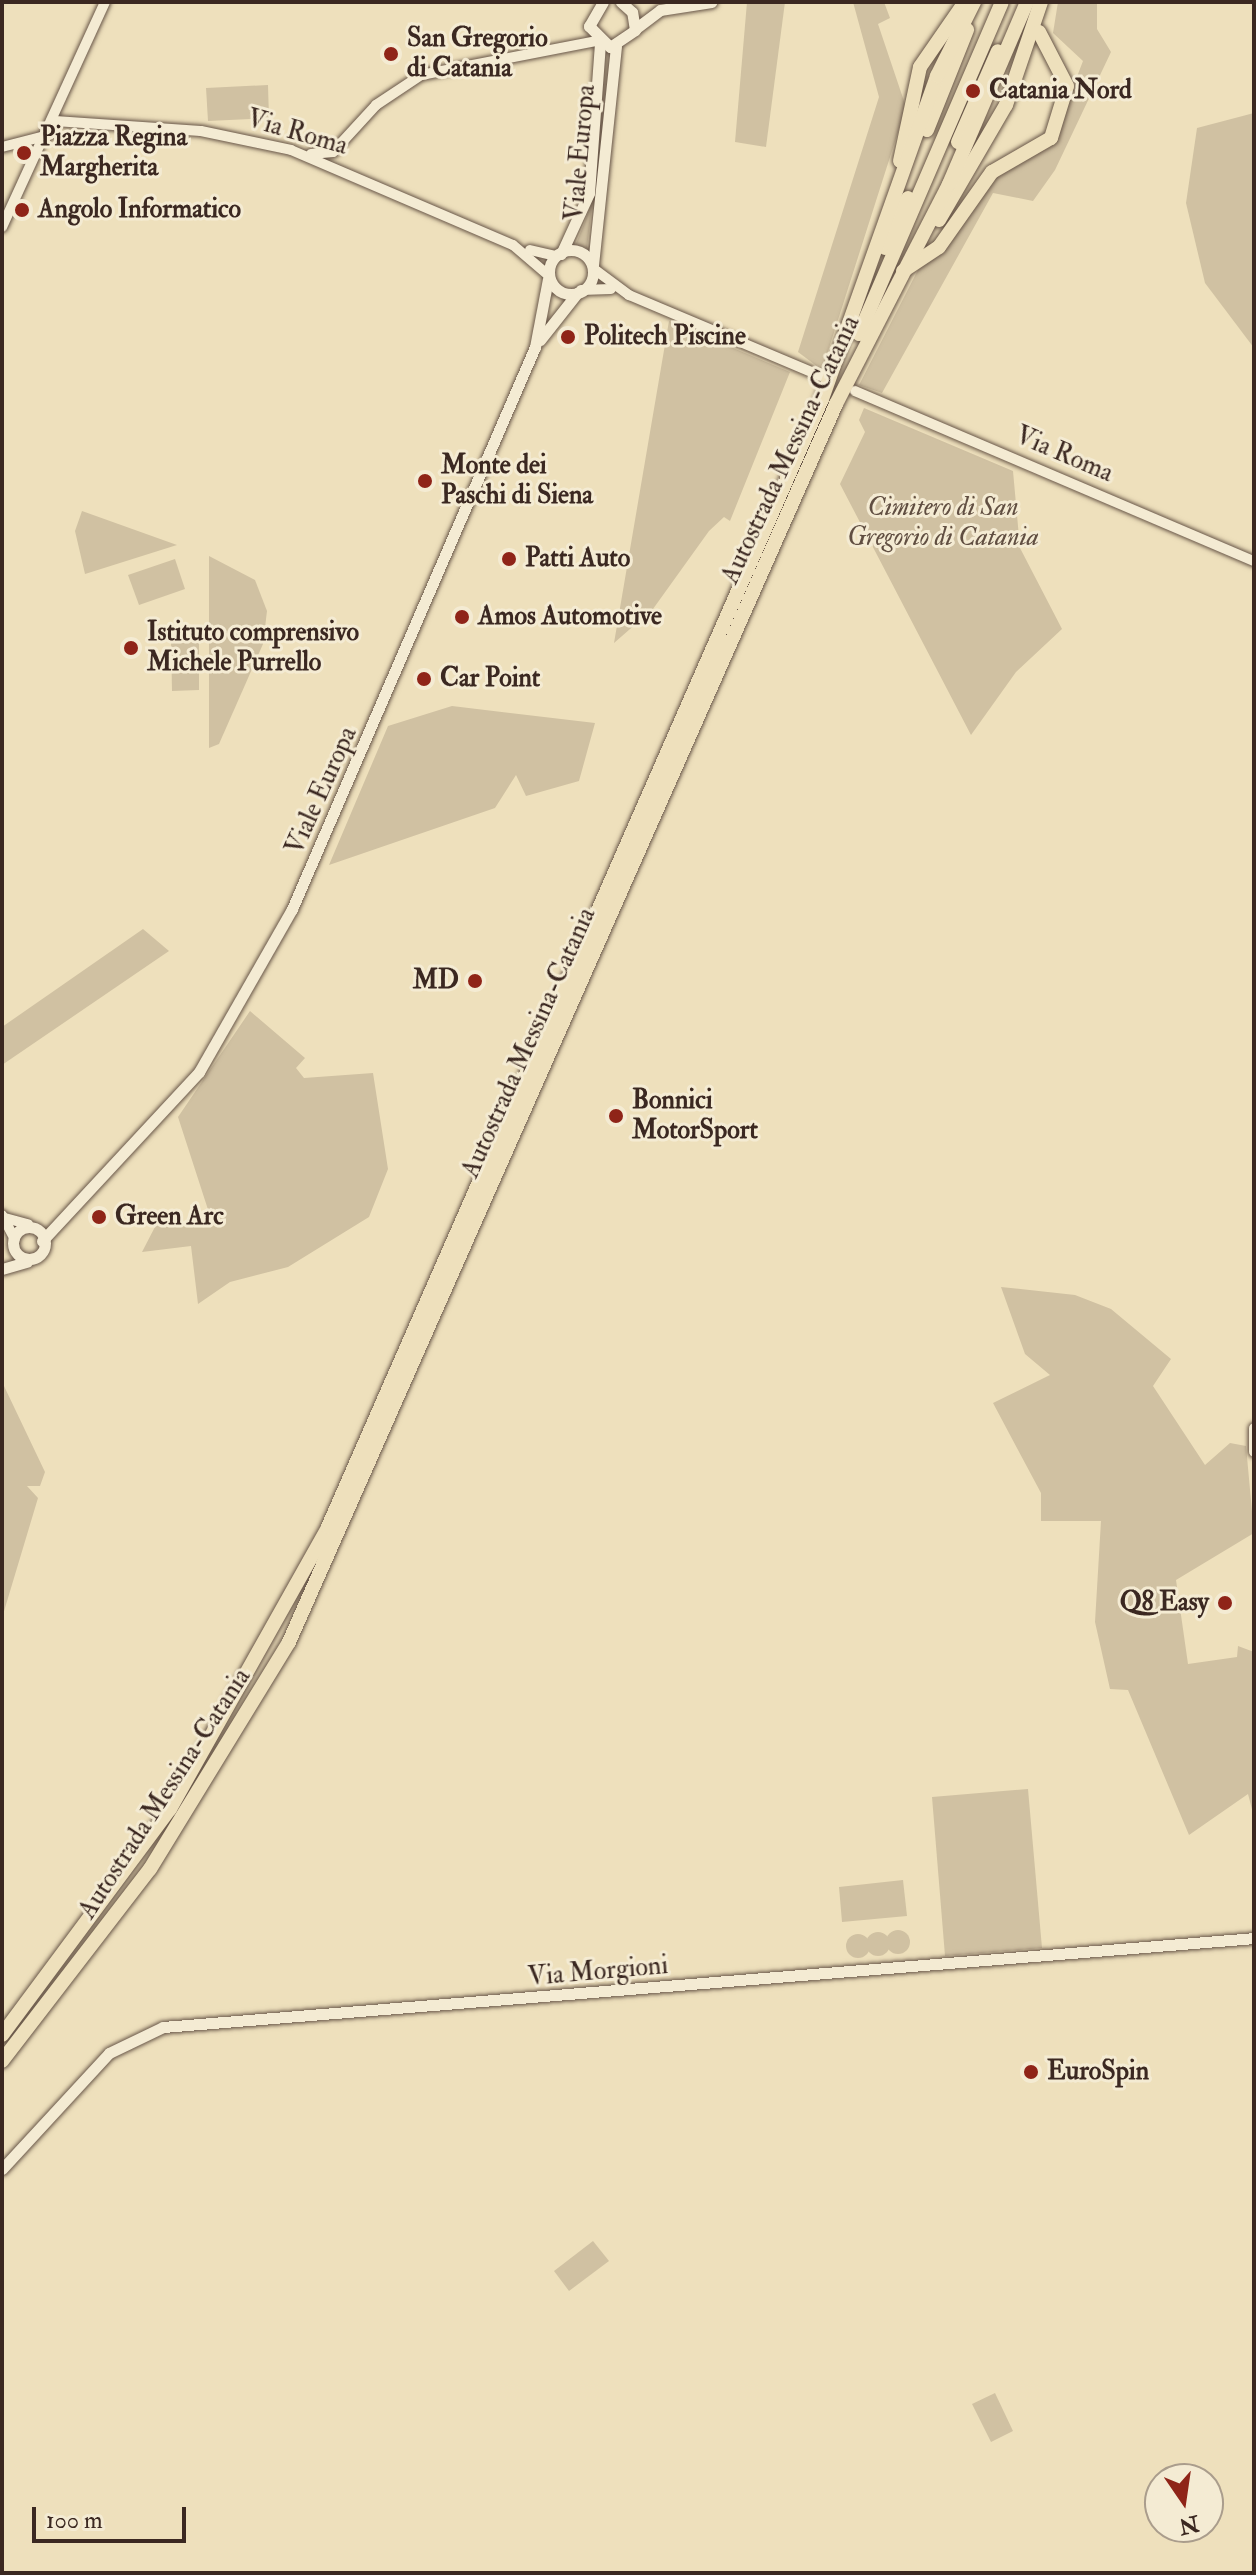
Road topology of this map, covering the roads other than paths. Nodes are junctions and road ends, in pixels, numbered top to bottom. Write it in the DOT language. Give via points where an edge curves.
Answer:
graph roads {
  1 [pos="105,2"];
  2 [pos="622,2"];
  3 [pos="711,2"];
  4 [pos="966,2"];
  5 [pos="974,2"];
  6 [pos="981,2"];
  7 [pos="991,2"];
  8 [pos="1002,2"];
  9 [pos="1010,2"];
  10 [pos="1020,2"];
  11 [pos="1027,2"];
  12 [pos="598,4"];
  13 [pos="1042,4"];
  14 [pos="660,10"];
  15 [pos="635,30"];
  16 [pos="1037,37"];
  17 [pos="598,42"];
  18 [pos="616,46"];
  19 [pos="1067,91"];
  20 [pos="55,121"];
  21 [pos="49,135"];
  22 [pos="342,145"];
  23 [pos="2,147"];
  24 [pos="297,152"];
  25 [pos="973,166"];
  26 [pos="348,170"];
  27 [pos="939,221"];
  28 [pos="2,227"];
  29 [pos="884,229"];
  30 [pos="513,245"];
  31 [pos="559,255"];
  32 [pos="902,255"];
  33 [pos="593,267"];
  34 [pos="899,274"];
  35 [pos="548,276"];
  36 [pos="580,291"];
  37 [pos="629,295"];
  38 [pos="848,331"];
  39 [pos="535,347"];
  40 [pos="821,376"];
  41 [pos="855,391"];
  42 [pos="1254,561"];
  43 [pos="72,1205"];
  44 [pos="3,1217"];
  45 [pos="30,1225"];
  46 [pos="42,1241"];
  47 [pos="15,1242"];
  48 [pos="27,1262"];
  49 [pos="2,1267"];
  50 [pos="1254,1428"];
  51 [pos="1253,1448"];
  52 [pos="311,1597"];
  53 [pos="1254,1938"];
  54 [pos="2,2035"];
  55 [pos="2,2061"];
  56 [pos="2,2169"];
  1 -- 20 [label="street"];
  2 -- 14 [label="main road"];
  2 -- 15 [label="main road"];
  3 -- 14 [label="main road"];
  4 -- 29 [label="highway" via="920,67"];
  5 -- 29 [label="highway, Autostrada Messina-Catania" via="937,76"];
  6 -- 29 [label="highway"];
  7 -- 38 [label="highway"];
  8 -- 32 [label="highway"];
  9 -- 32 [label="highway"];
  10 -- 32 [label="highway"];
  11 -- 32 [label="highway, Autostrada Messina-Catania" via="989,99"];
  12 -- 17 [label="main road, Viale Europa" via="589,26"];
  13 -- 16 [label="highway"];
  13 -- 19 [label="highway"];
  13 -- 25 [label="highway" via="1006,105"];
  13 -- 27 [label="highway"];
  14 -- 15 [label="main road"];
  15 -- 18 [label="main road"];
  16 -- 19 [label="highway"];
  16 -- 25 [label="highway" via="1002,133"];
  17 -- 18 [label="main road"];
  17 -- 22 [label="street" via="421,75 376,105"];
  17 -- 31 [label="main road, Viale Europa" via="589,193"];
  18 -- 33 [label="main road, Viale Europa"];
  19 -- 34 [label="highway" via="1047,143 992,172 939,247"];
  20 -- 21 [label="street"];
  20 -- 24 [label="street, Via Roma" via="201,131"];
  21 -- 23 [label="street"];
  21 -- 28 [label="street"];
  22 -- 24 [label="street" via="323,155"];
  22 -- 26 [label="street"];
  24 -- 26 [label="street, Via Roma"];
  25 -- 27 [label="highway"];
  26 -- 30 [label="street, Via Roma"];
  27 -- 32 [label="highway"];
  29 -- 38 [label="highway, Autostrada Messina-Catania"];
  30 -- 31 [label="street"];
  30 -- 35 [label="street"];
  31 -- 33 [label="main road" via="583,254"];
  31 -- 35 [label="main road"];
  32 -- 34 [label="highway, Autostrada Messina-Catania"];
  32 -- 52 [label="highway"];
  33 -- 36 [label="main road"];
  33 -- 37 [label="street"];
  34 -- 52 [label="highway, Autostrada Messina-Catania"];
  35 -- 36 [label="main road" via="562,292"];
  35 -- 39 [label="main road"];
  36 -- 37 [label="street"];
  36 -- 39 [label="main road"];
  37 -- 40 [label="street"];
  38 -- 54 [label="highway, Autostrada Messina-Catania" via="328,1527 177,1798"];
  39 -- 43 [label="main road, Viale Europa" via="292,909 199,1072"];
  41 -- 42 [label="street, Via Roma"];
  43 -- 45 [label="main road"];
  43 -- 46 [label="main road, Viale Europa"];
  44 -- 45 [label="street"];
  44 -- 47 [label="street"];
  45 -- 46 [label="main road"];
  45 -- 47 [label="main road"];
  46 -- 48 [label="main road, Viale Europa" via="39,1257"];
  47 -- 48 [label="main road"];
  47 -- 49 [label="main road"];
  48 -- 49 [label="main road"];
  50 -- 51 [label="main road"];
  52 -- 55 [label="highway, Autostrada Messina-Catania" via="220,1764 150,1869"];
  53 -- 56 [label="main road, Via Morgioni" via="163,2027 109,2053"];
}
